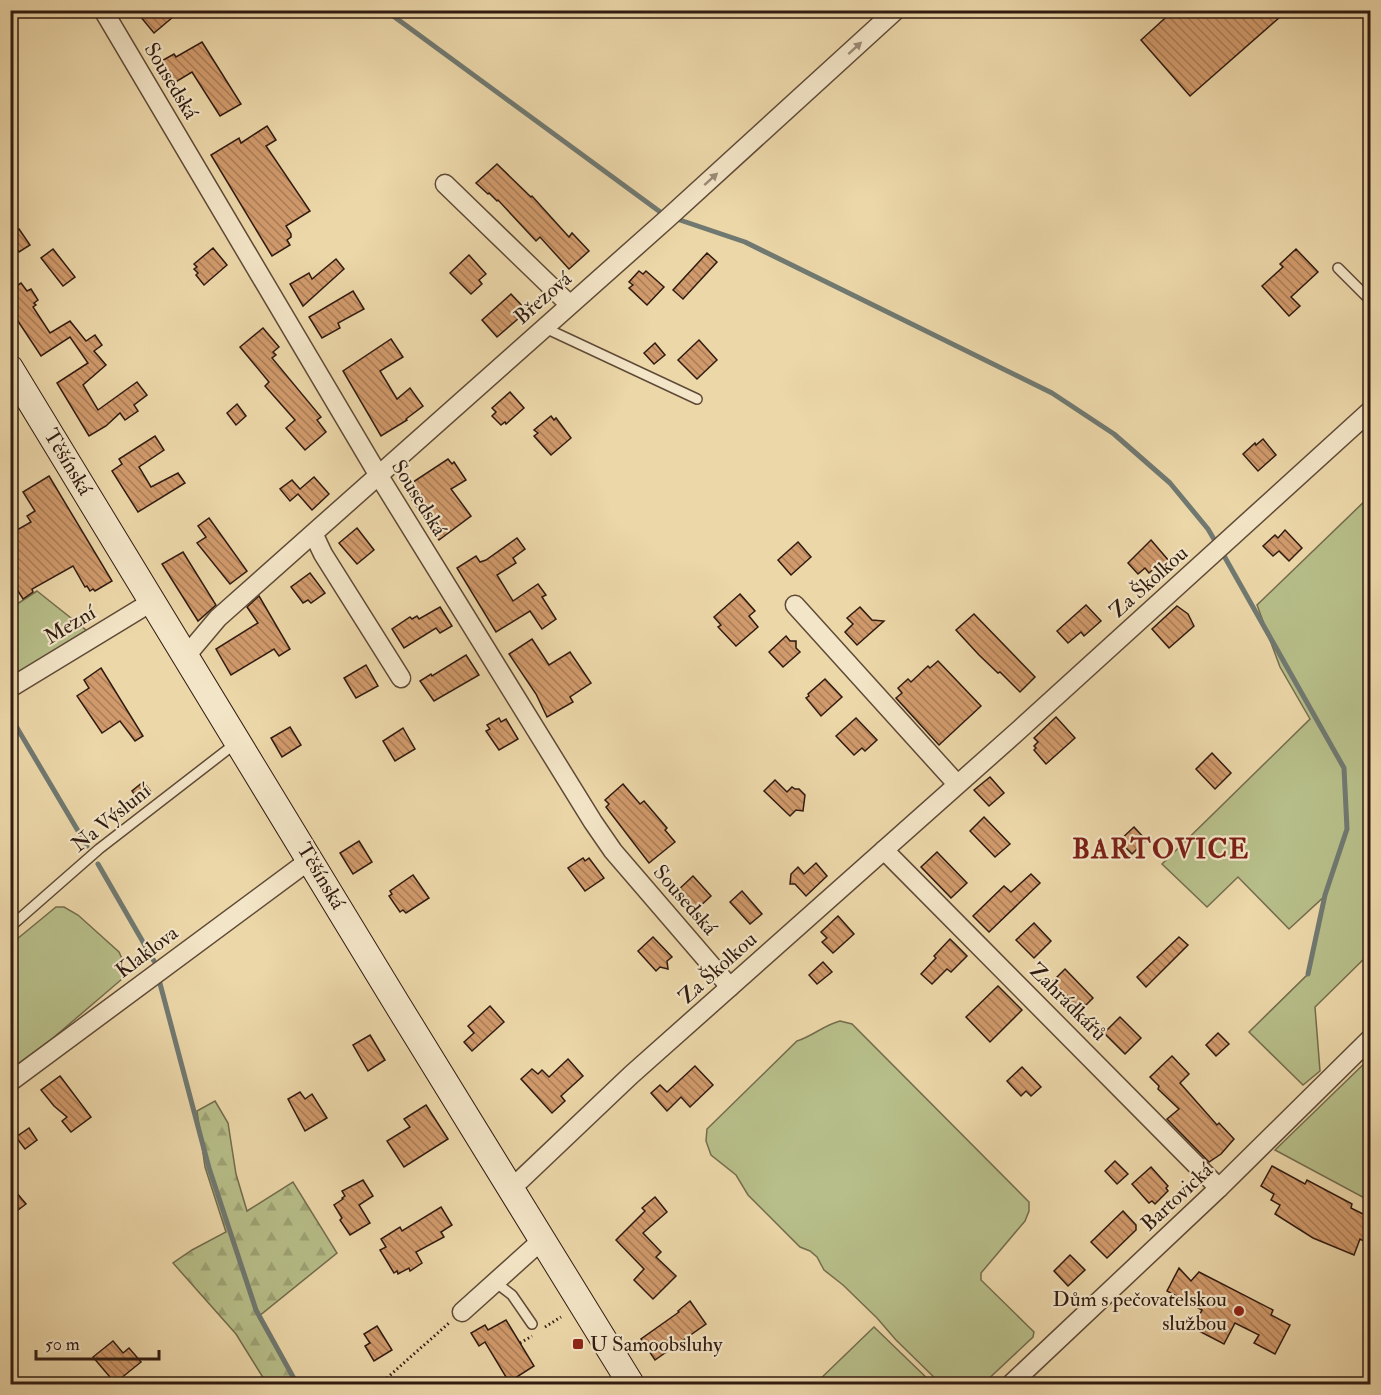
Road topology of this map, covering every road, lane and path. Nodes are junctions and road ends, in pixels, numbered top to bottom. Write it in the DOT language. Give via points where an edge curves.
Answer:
graph roads {
  1 [pos="103,10"];
  2 [pos="896,10"];
  3 [pos="445,184"];
  4 [pos="1338,268"];
  5 [pos="1371,300"];
  6 [pos="569,304"];
  7 [pos="543,327"];
  8 [pos="10,368"];
  9 [pos="697,399"];
  10 [pos="1371,411"];
  11 [pos="379,476"];
  12 [pos="314,535"];
  13 [pos="153,601"];
  14 [pos="795,605"];
  15 [pos="180,647"];
  16 [pos="401,678"];
  17 [pos="10,688"];
  18 [pos="238,742"];
  19 [pos="957,784"];
  20 [pos="884,850"];
  21 [pos="311,859"];
  22 [pos="10,927"];
  23 [pos="730,987"];
  24 [pos="1371,1039"];
  25 [pos="10,1082"];
  26 [pos="1219,1188"];
  27 [pos="512,1189"];
  28 [pos="542,1240"];
  29 [pos="495,1282"];
  30 [pos="462,1312"];
  31 [pos="532,1324"];
  32 [pos="380,1384"];
  33 [pos="631,1384"];
  34 [pos="1011,1384"];
  1 -- 11 [label="street, Sousedská"];
  6 -- 2 [label="street, Březová, one-way"];
  3 -- 6 [label="street"];
  4 -- 5 [label="lane"];
  6 -- 7 [label="street, Březová"];
  7 -- 9 [label="lane"];
  7 -- 11 [label="street, Březová"];
  8 -- 13 [label="main road, Těšínská"];
  10 -- 19 [label="street, Za Školkou"];
  11 -- 12 [label="street, Březová"];
  11 -- 23 [label="street, Sousedská" via="613,851"];
  12 -- 15 [label="street, Březová"];
  12 -- 16 [label="street"];
  13 -- 15 [label="main road, Těšínská"];
  13 -- 17 [label="street, Mezní"];
  14 -- 19 [label="street"];
  15 -- 18 [label="main road, Těšínská"];
  18 -- 21 [label="main road, Těšínská"];
  18 -- 22 [label="lane, Na Výsluní" via="99,849"];
  19 -- 20 [label="street, Za Školkou"];
  20 -- 23 [label="street, Za Školkou"];
  20 -- 26 [label="street, Zahrádkářů"];
  21 -- 25 [label="street, Klaklova"];
  21 -- 27 [label="main road, Těšínská"];
  23 -- 27 [label="street, Za Školkou"];
  24 -- 26 [label="street, Bartovická"];
  26 -- 34 [label="street, Bartovická"];
  27 -- 28 [label="main road, Těšínská"];
  28 -- 29 [label="street"];
  28 -- 33 [label="main road, Těšínská"];
  29 -- 30 [label="street"];
  29 -- 31 [label="lane" via="512,1295"];
  30 -- 32 [label="path"];
}
